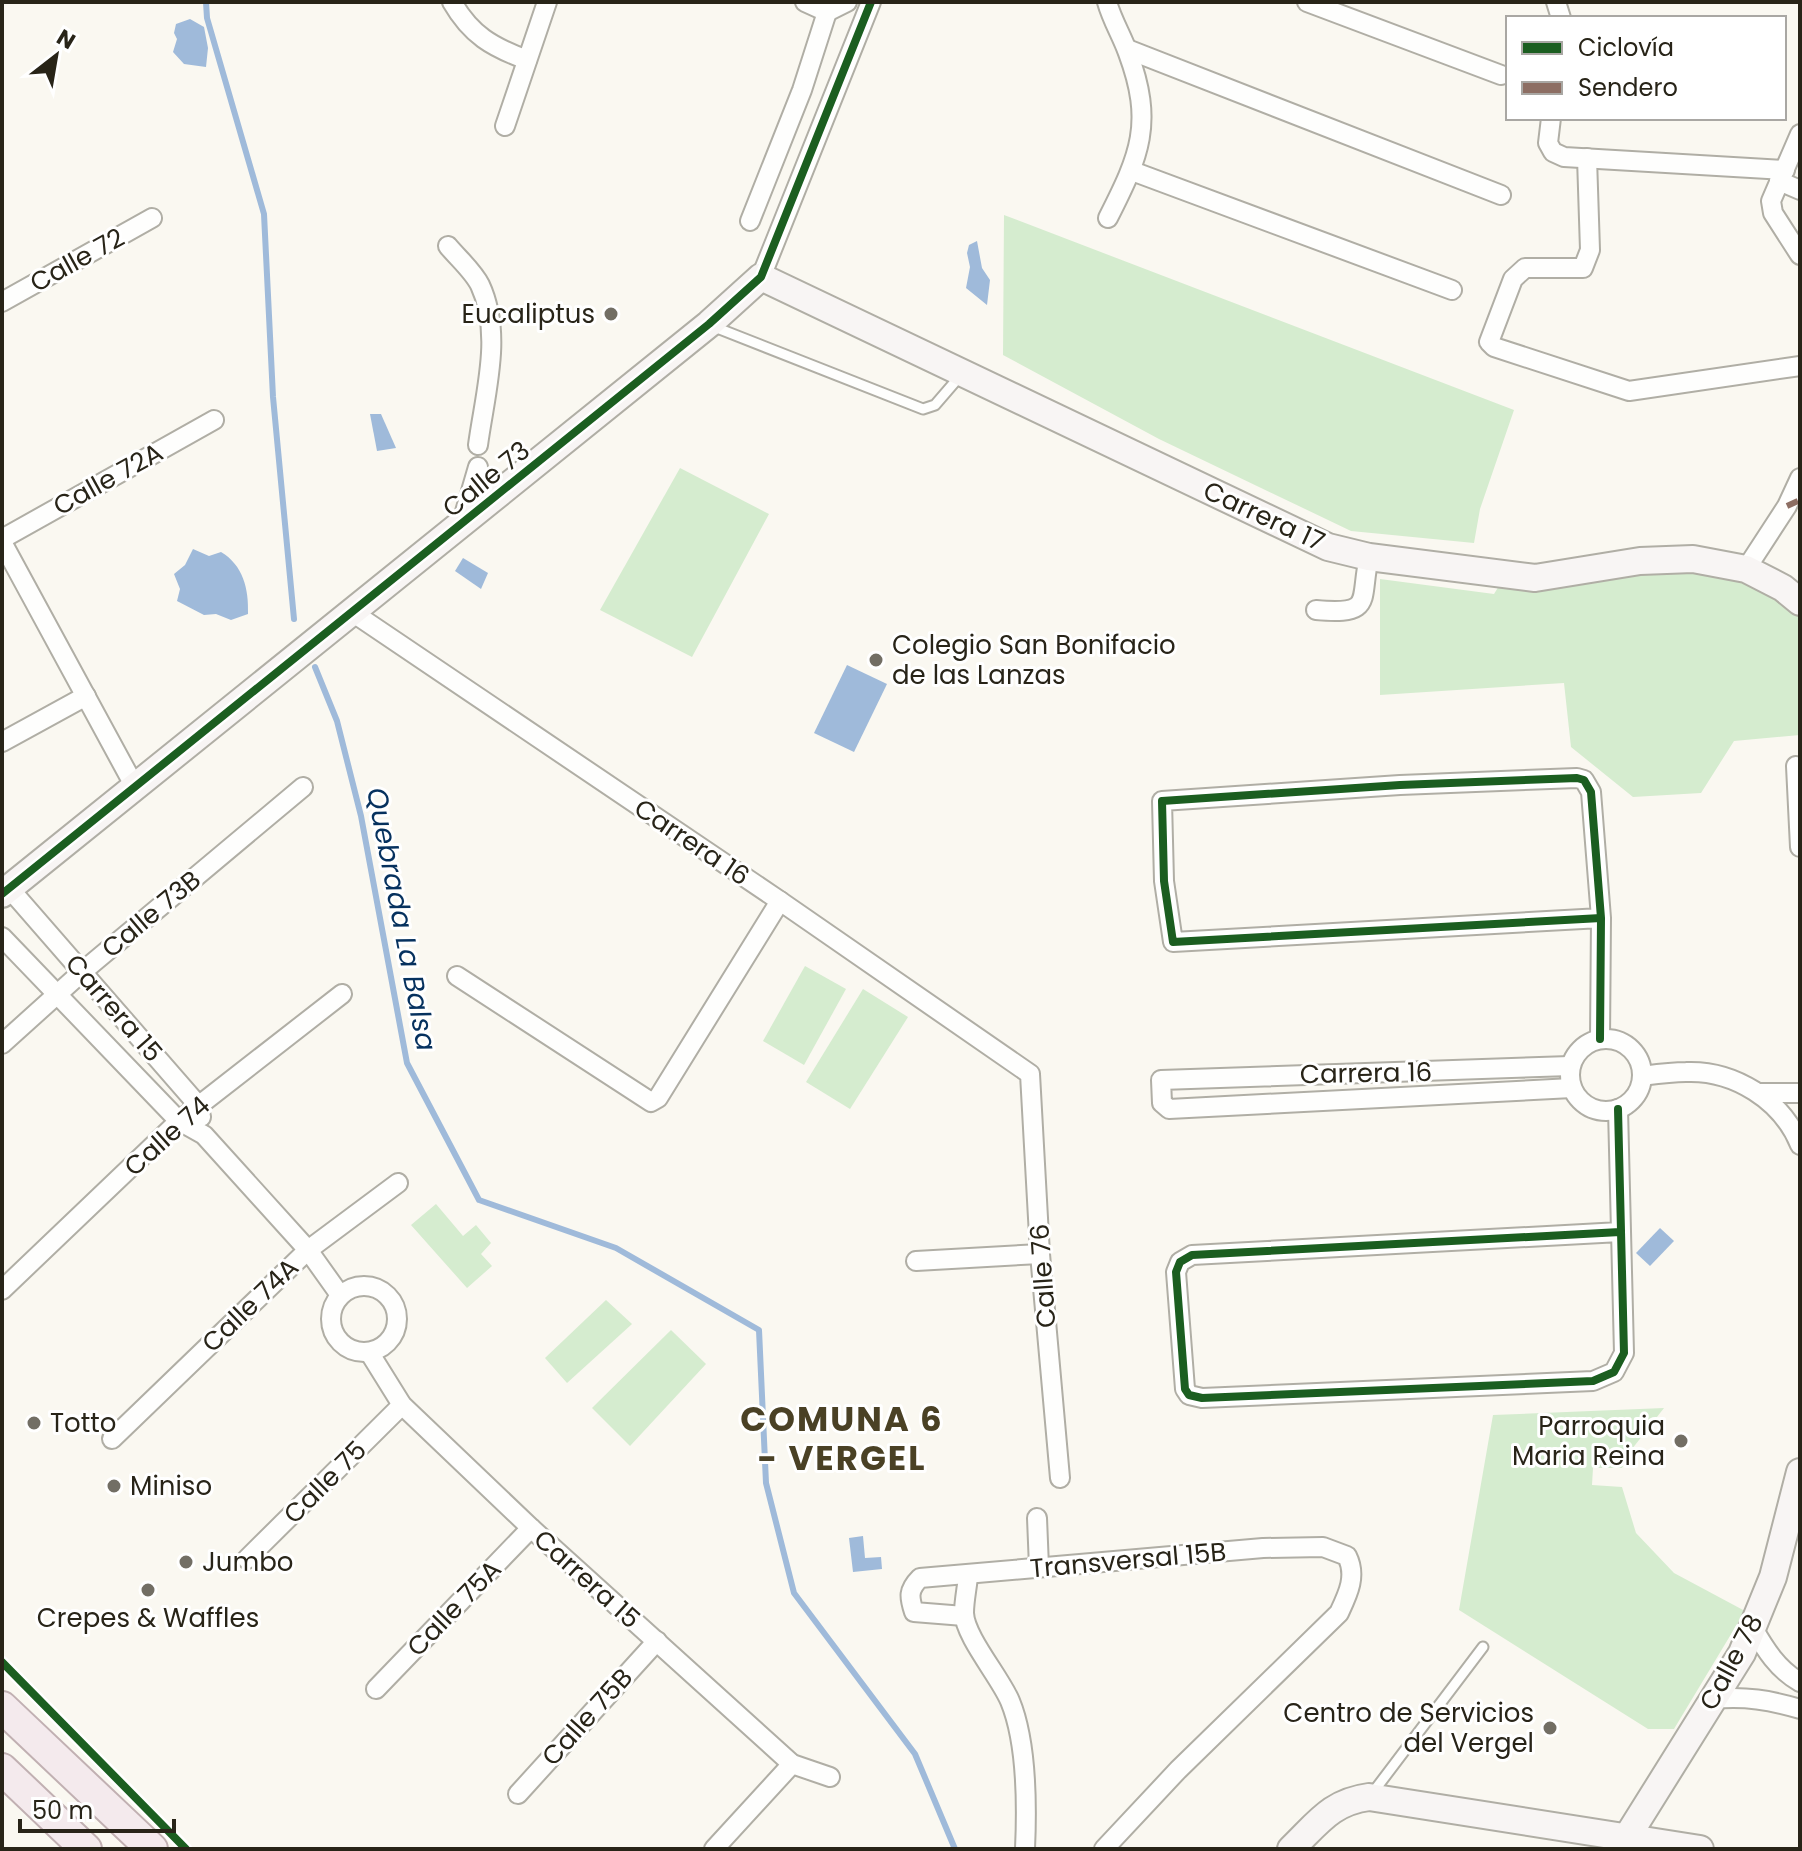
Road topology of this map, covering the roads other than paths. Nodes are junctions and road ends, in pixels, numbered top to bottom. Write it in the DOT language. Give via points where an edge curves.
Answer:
graph roads {
  1 [pos="452,2"];
  2 [pos="547,2"];
  3 [pos="805,2"];
  4 [pos="847,2"];
  5 [pos="871,2"];
  6 [pos="1107,2"];
  7 [pos="1307,2"];
  8 [pos="827,12"];
  9 [pos="1127,49"];
  10 [pos="527,60"];
  11 [pos="1501,75"];
  12 [pos="1551,120"];
  13 [pos="505,126"];
  14 [pos="1800,134"];
  15 [pos="1587,158"];
  16 [pos="1132,171"];
  17 [pos="1782,175"];
  18 [pos="1800,190"];
  19 [pos="1501,195"];
  20 [pos="152,218"];
  21 [pos="1108,218"];
  22 [pos="750,221"];
  23 [pos="448,246"];
  24 [pos="1800,255"];
  25 [pos="761,277"];
  26 [pos="1452,290"];
  27 [pos="2,302"];
  28 [pos="709,324"];
  29 [pos="1800,366"];
  30 [pos="962,373"];
  31 [pos="214,420"];
  32 [pos="478,445"];
  33 [pos="478,467"];
  34 [pos="1800,478"];
  35 [pos="461,524"];
  36 [pos="2,540"];
  37 [pos="1369,557"];
  38 [pos="1746,569"];
  39 [pos="1800,602"];
  40 [pos="1316,610"];
  41 [pos="352,612"];
  42 [pos="86,696"];
  43 [pos="2,742"];
  44 [pos="1796,766"];
  45 [pos="135,787"];
  46 [pos="303,787"];
  47 [pos="1800,847"];
  48 [pos="6,891"];
  49 [pos="780,901"];
  50 [pos="1601,918"];
  51 [pos="2,937"];
  52 [pos="82,972"];
  53 [pos="457,976"];
  54 [pos="57,994"];
  55 [pos="342,994"];
  56 [pos="1600,1039"];
  57 [pos="2,1044"];
  58 [pos="1570,1066"];
  59 [pos="1428,1072"];
  60 [pos="1030,1074"];
  61 [pos="1642,1076"];
  62 [pos="1572,1088"];
  63 [pos="1759,1093"];
  64 [pos="1800,1093"];
  65 [pos="1431,1096"];
  66 [pos="198,1105"];
  67 [pos="1618,1109"];
  68 [pos="179,1121"];
  69 [pos="204,1135"];
  70 [pos="1800,1145"];
  71 [pos="398,1183"];
  72 [pos="1620,1232"];
  73 [pos="308,1250"];
  74 [pos="1040,1254"];
  75 [pos="916,1261"];
  76 [pos="2,1290"];
  77 [pos="340,1295"];
  78 [pos="369,1352"];
  79 [pos="402,1405"];
  80 [pos="112,1439"];
  81 [pos="1800,1472"];
  82 [pos="1060,1478"];
  83 [pos="1037,1518"];
  84 [pos="531,1528"];
  85 [pos="247,1559"];
  86 [pos="1039,1567"];
  87 [pos="968,1576"];
  88 [pos="964,1616"];
  89 [pos="1753,1628"];
  90 [pos="657,1641"];
  91 [pos="1483,1647"];
  92 [pos="2,1684"];
  93 [pos="1800,1684"];
  94 [pos="376,1689"];
  95 [pos="1713,1699"];
  96 [pos="2,1707"];
  97 [pos="1795,1708"];
  98 [pos="792,1764"];
  99 [pos="2,1769"];
  100 [pos="70,1773"];
  101 [pos="830,1777"];
  102 [pos="518,1794"];
  103 [pos="1358,1799"];
  104 [pos="1614,1840"];
  105 [pos="1683,1847"];
  106 [pos="86,1849"];
  107 [pos="152,1849"];
  108 [pos="714,1849"];
  109 [pos="1025,1849"];
  110 [pos="1104,1849"];
  111 [pos="1291,1849"];
  1 -- 10 [label="street" via="465,24 496,48"];
  2 -- 10 [label="street"];
  3 -- 8 [label="street"];
  4 -- 8 [label="street"];
  5 -- 25 [label="street, Calle 73"];
  6 -- 9 [label="street"];
  7 -- 11 [label="street"];
  8 -- 22 [label="street"];
  9 -- 16 [label="street" via="1140,85 1144,118"];
  9 -- 19 [label="street"];
  10 -- 13 [label="street"];
  12 -- 15 [label="street" via="1548,143 1553,152"];
  14 -- 17 [label="street"];
  15 -- 17 [label="street"];
  15 -- 29 [label="street" via="1588,260 1583,268 1518,272 1489,342 1494,347 1629,391"];
  16 -- 21 [label="street"];
  16 -- 26 [label="street"];
  17 -- 18 [label="street"];
  17 -- 24 [label="street" via="1771,201 1773,213"];
  20 -- 27 [label="street, Calle 72"];
  23 -- 32 [label="street" via="479,282 490,311 492,342"];
  25 -- 28 [label="street, Calle 73"];
  25 -- 30 [label="street, Carrera 17"];
  28 -- 30 [label="lane" via="923,409 935,405"];
  28 -- 35 [label="street, Calle 73"];
  30 -- 37 [label="street, Carrera 17" via="1328,547"];
  31 -- 36 [label="street, Calle 72A"];
  33 -- 35 [label="street"];
  34 -- 38 [label="street"];
  35 -- 41 [label="street, Calle 73"];
  36 -- 42 [label="street"];
  37 -- 38 [label="street, Carrera 17" via="1535,578 1640,561 1693,559"];
  37 -- 40 [label="street" via="1366,596 1355,608"];
  38 -- 39 [label="street, Carrera 17"];
  41 -- 45 [label="street, Calle 73"];
  41 -- 49 [label="street, Carrera 16"];
  42 -- 43 [label="street"];
  42 -- 45 [label="street"];
  44 -- 47 [label="street"];
  45 -- 48 [label="street, Calle 73"];
  46 -- 52 [label="street, Calle 73B"];
  48 -- 52 [label="street, Carrera 15"];
  49 -- 53 [label="street" via="651,1102"];
  49 -- 60 [label="street, Carrera 16"];
  50 -- 50 [label="street" via="1173,942 1164,881 1162,801 1577,778 1591,792"];
  50 -- 56 [label="street"];
  51 -- 54 [label="street, Carrera 15"];
  52 -- 54 [label="street, Calle 73B"];
  52 -- 66 [label="street, Carrera 15"];
  54 -- 57 [label="street, Calle 73B"];
  54 -- 68 [label="street, Carrera 15"];
  55 -- 66 [label="street, Calle 74"];
  56 -- 58 [label="street" via="1581,1048"];
  56 -- 61 [label="street" via="1630,1047"];
  58 -- 59 [label="street, Carrera 16"];
  58 -- 62 [label="street"];
  59 -- 65 [label="street"];
  59 -- 65 [label="street, Carrera 16" via="1161,1080 1164,1107 1169,1109"];
  60 -- 74 [label="street, Calle 76"];
  61 -- 63 [label="street" via="1689,1071 1731,1079"];
  61 -- 67 [label="street" via="1635,1096"];
  62 -- 65 [label="street, Carrera 16"];
  62 -- 67 [label="street" via="1596,1110"];
  63 -- 64 [label="street"];
  63 -- 70 [label="street" via="1786,1119"];
  66 -- 68 [label="street, Calle 74"];
  66 -- 69 [label="street, Carrera 15"];
  67 -- 72 [label="street"];
  68 -- 69 [label="street, Carrera 15"];
  68 -- 76 [label="street, Calle 74"];
  69 -- 73 [label="street, Carrera 15"];
  71 -- 73 [label="street, Calle 74A"];
  72 -- 72 [label="street" via="1192,1255 1176,1272 1185,1389 1195,1398 1593,1381 1614,1372 1624,1353"];
  73 -- 77 [label="street, Carrera 15"];
  73 -- 80 [label="street, Calle 74A"];
  74 -- 75 [label="street"];
  74 -- 82 [label="street, Calle 76"];
  77 -- 78 [label="street" via="331,1313 334,1334 348,1349"];
  77 -- 78 [label="street" via="371,1287 391,1300 397,1321 394,1333"];
  78 -- 79 [label="street, Carrera 15"];
  79 -- 84 [label="street, Carrera 15"];
  79 -- 85 [label="street, Calle 75"];
  81 -- 89 [label="street, Calle 78" via="1773,1577"];
  83 -- 86 [label="street"];
  84 -- 90 [label="street, Carrera 15"];
  84 -- 94 [label="street, Calle 75A"];
  86 -- 87 [label="street, Transversal 15B"];
  86 -- 110 [label="street, Transversal 15B" via="1323,1547 1347,1556 1353,1567 1339,1613"];
  87 -- 88 [label="street"];
  87 -- 88 [label="street, Transversal 15B" via="920,1578 909,1598 914,1612"];
  88 -- 109 [label="street" via="1011,1703 1027,1797"];
  89 -- 93 [label="street" via="1765,1649"];
  89 -- 95 [label="street, Calle 78"];
  90 -- 98 [label="street, Carrera 15"];
  90 -- 102 [label="street, Calle 75B"];
  91 -- 103 [label="lane"];
  92 -- 100 [label="main road" via="63,1747"];
  93 -- 97 [label="street"];
  95 -- 97 [label="street" via="1741,1696"];
  95 -- 104 [label="street, Calle 78"];
  96 -- 100 [label="main road"];
  98 -- 101 [label="street, Carrera 15"];
  98 -- 108 [label="street"];
  99 -- 106 [label="main road"];
  100 -- 107 [label="main road"];
  103 -- 104 [label="street"];
  103 -- 111 [label="street" via="1329,1812"];
  104 -- 105 [label="street"];
}
